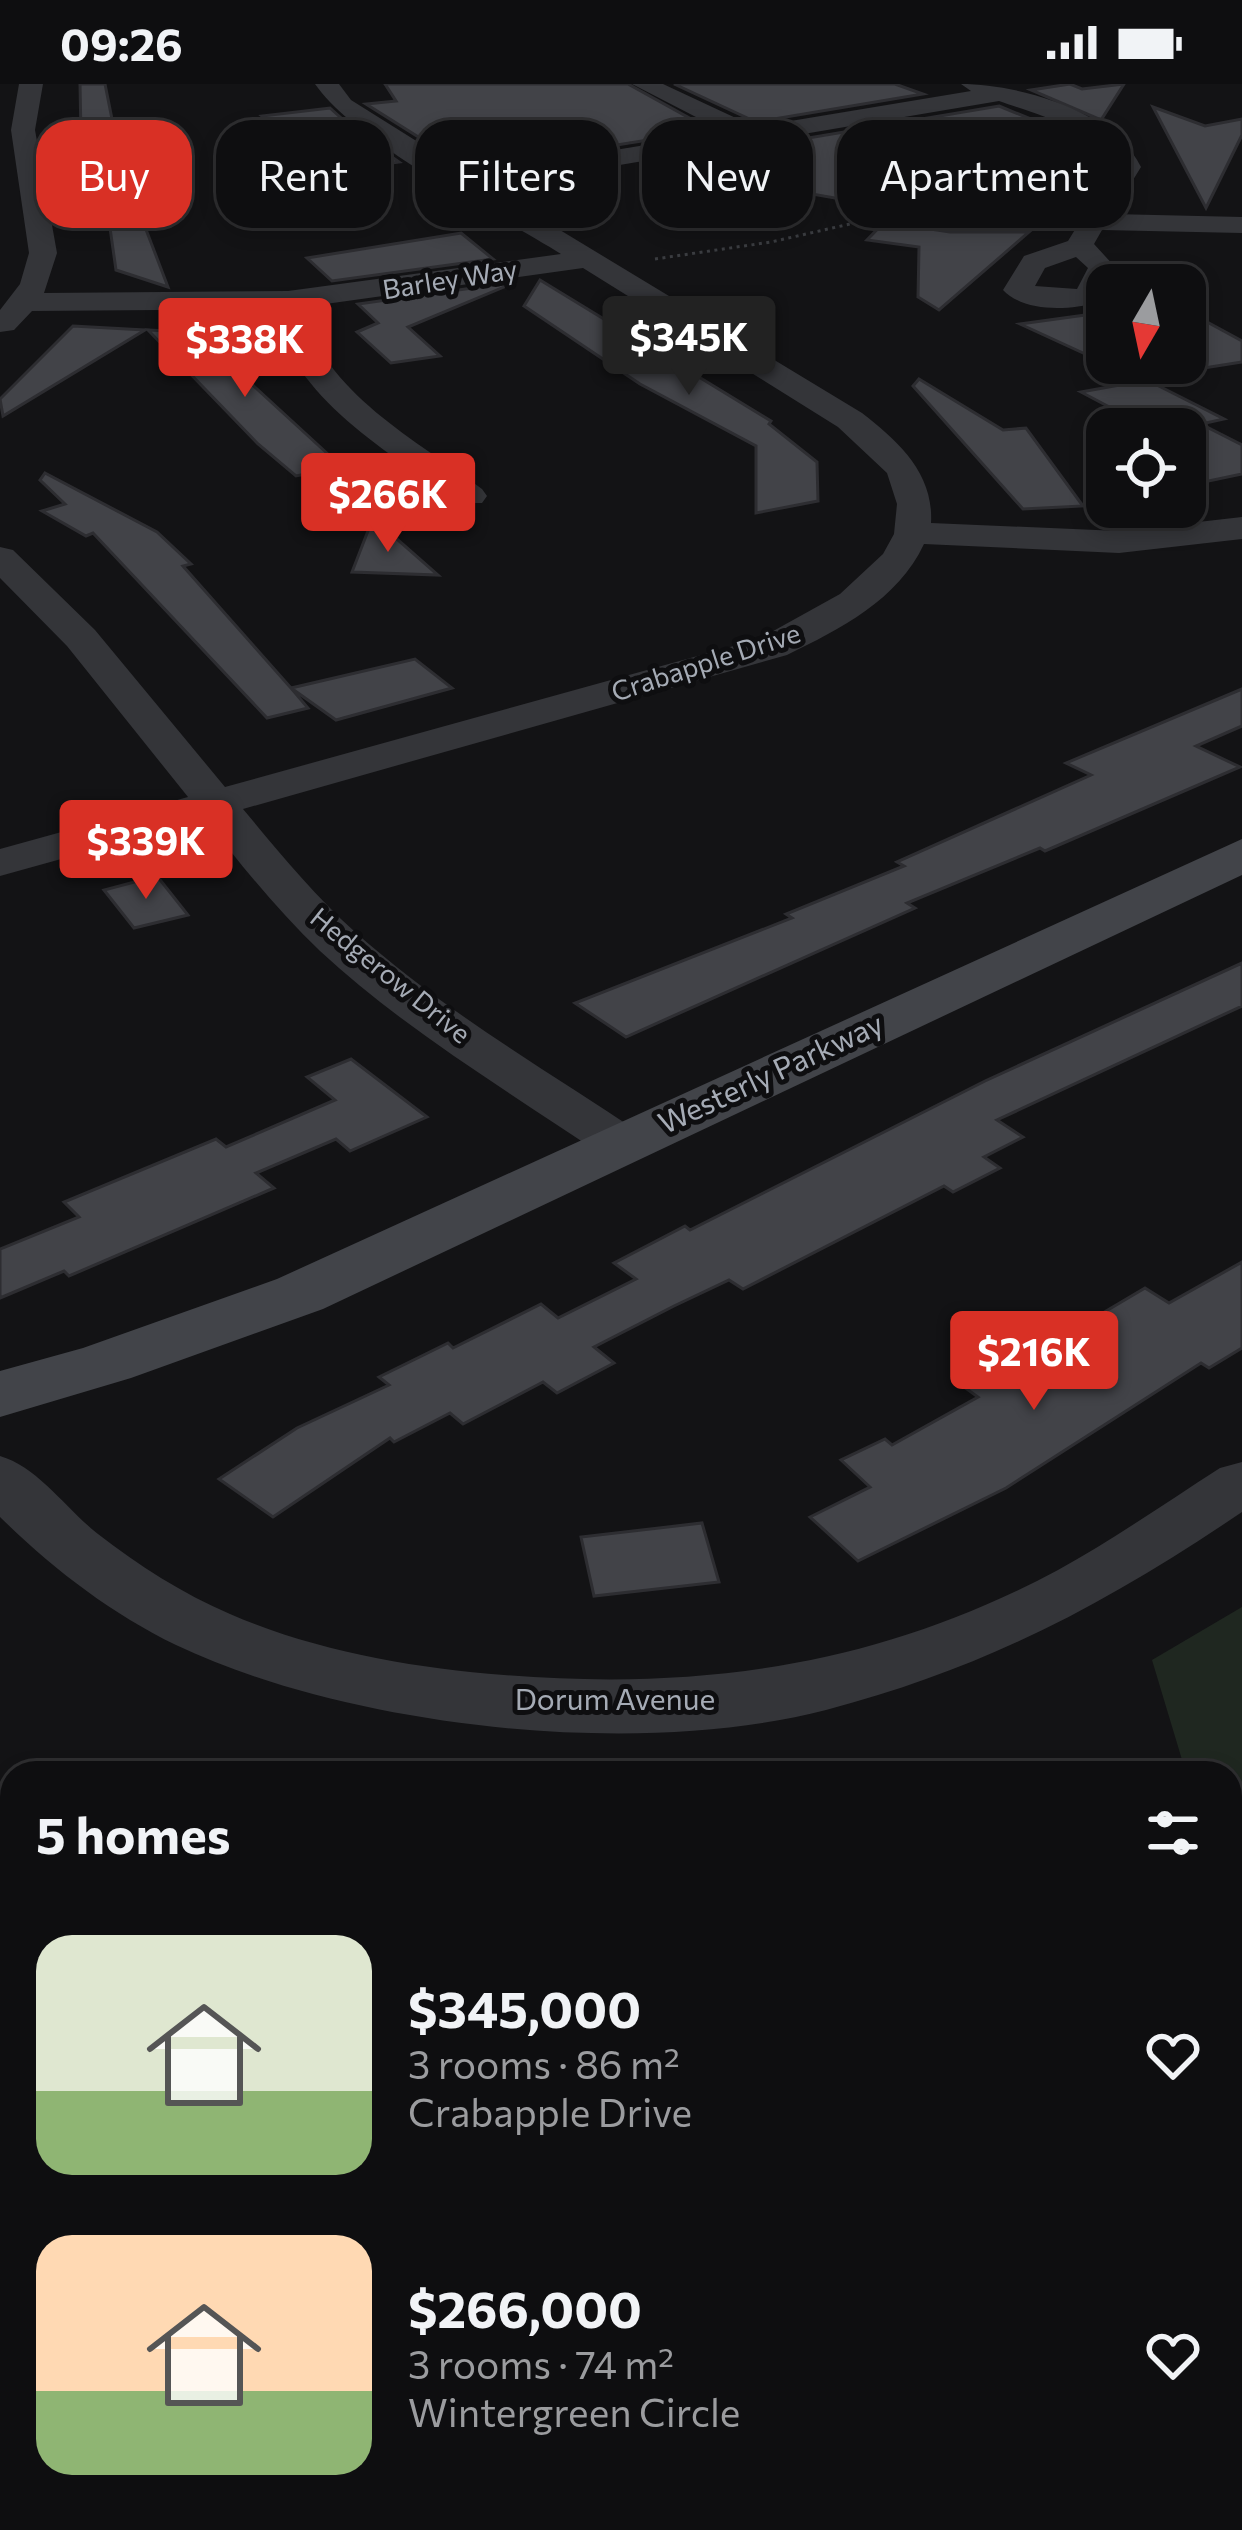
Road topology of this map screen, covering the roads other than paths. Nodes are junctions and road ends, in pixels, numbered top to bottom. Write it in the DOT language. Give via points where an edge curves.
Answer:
graph roads {
  1 [pos="31,84"];
  2 [pos="327,84"];
  3 [pos="644,84"];
  4 [pos="973,84"];
  5 [pos="999,94"];
  6 [pos="720,120"];
  7 [pos="813,125"];
  8 [pos="415,153"];
  9 [pos="14,166"];
  10 [pos="1242,225"];
  11 [pos="1151,226"];
  12 [pos="537,228"];
  13 [pos="1070,228"];
  14 [pos="1086,234"];
  15 [pos="1242,246"];
  16 [pos="587,259"];
  17 [pos="288,300"];
  18 [pos="25,302"];
  19 [pos="0,326"];
  20 [pos="470,496"];
  21 [pos="1242,528"];
  22 [pos="911,533"];
  23 [pos="0,558"];
  24 [pos="50,603"];
  25 [pos="0,612"];
  26 [pos="216,804"];
  27 [pos="1242,855"];
  28 [pos="0,863"];
  29 [pos="620,1144"];
  30 [pos="300,1294"];
  31 [pos="0,1394"];
  32 [pos="0,1430"];
  33 [pos="0,1477"];
  34 [pos="1242,1484"];
  1 -- 9 [label="street"];
  2 -- 8 [label="street" via="352,113"];
  3 -- 6 [label="street"];
  4 -- 5 [label="street"];
  5 -- 7 [label="street"];
  5 -- 14 [label="street" via="1100,134 1124,152 1128,167"];
  9 -- 18 [label="street" via="43,254"];
  10 -- 11 [label="street"];
  11 -- 14 [label="street"];
  11 -- 15 [label="street"];
  12 -- 16 [label="street"];
  13 -- 14 [label="street"];
  16 -- 17 [label="street, Barley Way"];
  16 -- 22 [label="street" via="880,444 904,474 914,505"];
  17 -- 18 [label="street, Barley Way"];
  17 -- 20 [label="street" via="292,331 331,386"];
  18 -- 19 [label="street"];
  21 -- 22 [label="street" via="1118,542"];
  22 -- 26 [label="street, Crabapple Drive" via="868,595 773,647"];
  23 -- 24 [label="street, Hedgerow Drive"];
  24 -- 25 [label="street"];
  24 -- 26 [label="street, Hedgerow Drive"];
  26 -- 28 [label="street, Crabapple Drive"];
  26 -- 29 [label="street, Hedgerow Drive" via="348,950"];
  27 -- 29 [label="main road, Westerly Parkway"];
  29 -- 30 [label="main road, Westerly Parkway"];
  30 -- 31 [label="main road, Westerly Parkway"];
  30 -- 32 [label="main road, Westerly Parkway" via="171,1371"];
  33 -- 34 [label="street, Dorum Avenue" via="98,1570 225,1639 332,1672 539,1705 783,1695 896,1666 1079,1587"];
}
